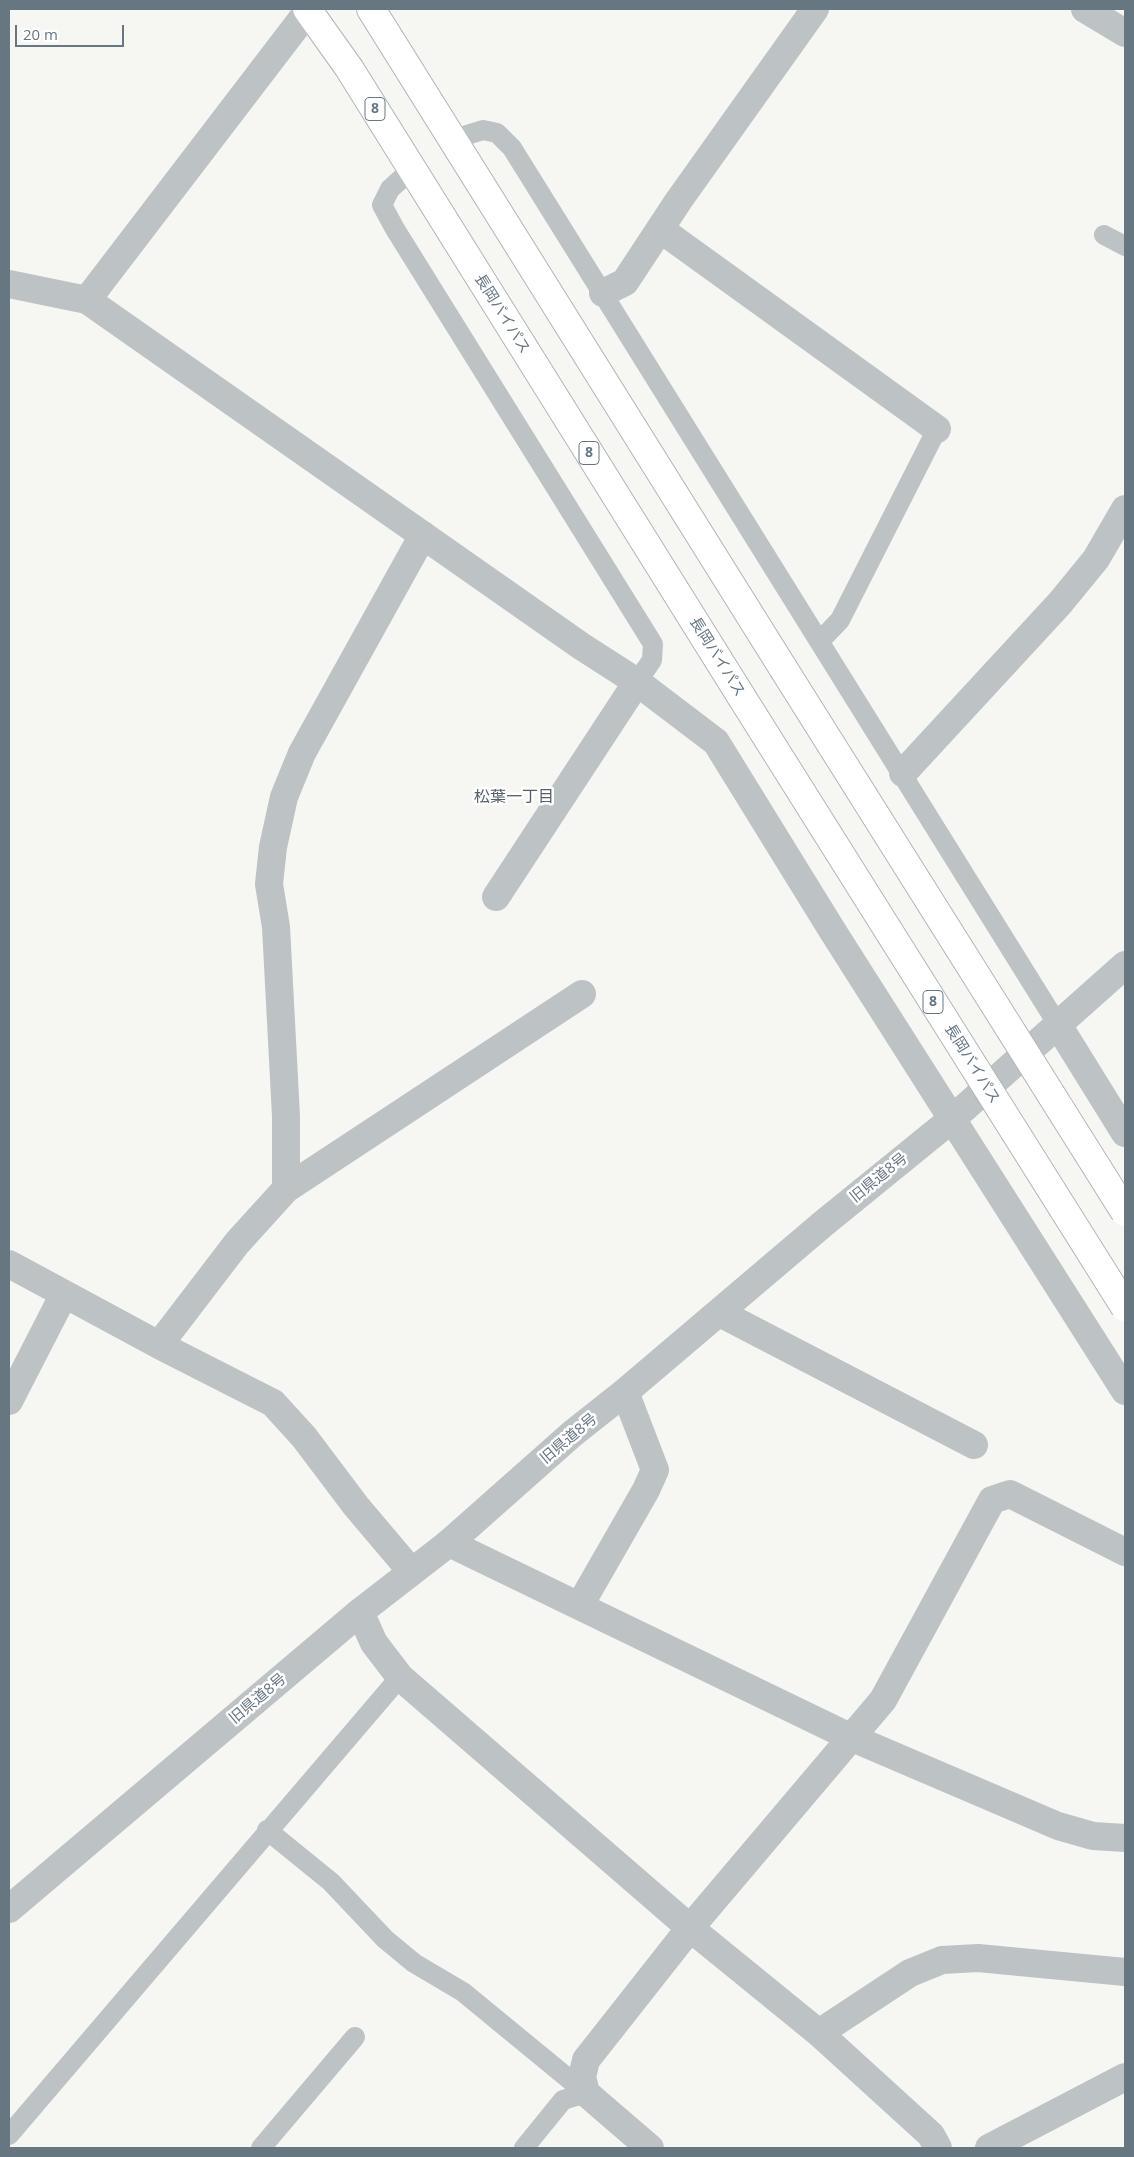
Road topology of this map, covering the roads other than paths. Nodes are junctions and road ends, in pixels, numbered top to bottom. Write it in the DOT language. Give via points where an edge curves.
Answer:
graph roads {
  1 [pos="308,9"];
  2 [pos="371,9"];
  3 [pos="815,9"];
  4 [pos="1085,9"];
  5 [pos="1125,33"];
  6 [pos="454,140"];
  7 [pos="412,169"];
  8 [pos="660,229"];
  9 [pos="1104,235"];
  10 [pos="1125,246"];
  11 [pos="9,284"];
  12 [pos="603,293"];
  13 [pos="87,300"];
  14 [pos="937,429"];
  15 [pos="1125,509"];
  16 [pos="423,535"];
  17 [pos="820,641"];
  18 [pos="637,682"];
  19 [pos="903,773"];
  20 [pos="496,897"];
  21 [pos="1125,965"];
  22 [pos="582,994"];
  23 [pos="1058,1026"];
  24 [pos="952,1119"];
  25 [pos="1125,1133"];
  26 [pos="286,1189"];
  27 [pos="1125,1212"];
  28 [pos="9,1264"];
  29 [pos="64,1294"];
  30 [pos="1125,1308"];
  31 [pos="720,1313"];
  32 [pos="159,1345"];
  33 [pos="1125,1391"];
  34 [pos="625,1392"];
  35 [pos="9,1401"];
  36 [pos="974,1445"];
  37 [pos="450,1543"];
  38 [pos="1125,1552"];
  39 [pos="411,1571"];
  40 [pos="580,1605"];
  41 [pos="360,1612"];
  42 [pos="400,1677"];
  43 [pos="850,1738"];
  44 [pos="267,1830"];
  45 [pos="1125,1838"];
  46 [pos="9,1909"];
  47 [pos="690,1928"];
  48 [pos="1125,1972"];
  49 [pos="819,2033"];
  50 [pos="355,2037"];
  51 [pos="1125,2077"];
  52 [pos="586,2093"];
  53 [pos="9,2135"];
  54 [pos="261,2148"];
  55 [pos="524,2148"];
  56 [pos="650,2148"];
  57 [pos="938,2148"];
  58 [pos="989,2148"];
  1 -- 7 [label="highway, 長岡バイパス / 8"];
  1 -- 13 [label="street"];
  2 -- 6 [label="highway"];
  3 -- 8 [label="street"];
  4 -- 5 [label="street"];
  6 -- 12 [label="lane" via="483,130 498,133 512,148"];
  6 -- 27 [label="highway, bridge"];
  7 -- 18 [label="lane" via="390,189 382,205 653,644 652,660"];
  7 -- 30 [label="highway, 長岡バイパス / 8, bridge"];
  8 -- 12 [label="street" via="625,282"];
  8 -- 14 [label="street"];
  9 -- 10 [label="lane"];
  11 -- 13 [label="street"];
  12 -- 17 [label="lane"];
  13 -- 16 [label="street"];
  14 -- 17 [label="lane" via="840,620"];
  15 -- 19 [label="street" via="1096,559 1060,603"];
  16 -- 18 [label="street"];
  16 -- 26 [label="street" via="302,752 284,797 273,847 269,884 276,927 286,1116"];
  17 -- 19 [label="lane"];
  18 -- 20 [label="street"];
  18 -- 24 [label="street" via="716,742"];
  19 -- 23 [label="lane"];
  21 -- 23 [label="street, 旧県道8号"];
  22 -- 26 [label="street"];
  23 -- 24 [label="street, 旧県道8号"];
  23 -- 25 [label="street"];
  24 -- 31 [label="street, 旧県道8号"];
  24 -- 33 [label="street"];
  26 -- 32 [label="street" via="237,1243"];
  28 -- 29 [label="street"];
  29 -- 32 [label="street"];
  29 -- 35 [label="street"];
  31 -- 34 [label="street, 旧県道8号"];
  31 -- 36 [label="street"];
  32 -- 39 [label="street" via="273,1403"];
  34 -- 37 [label="street, 旧県道8号" via="572,1434"];
  34 -- 40 [label="street" via="655,1470"];
  37 -- 39 [label="street, 旧県道8号"];
  37 -- 40 [label="street"];
  38 -- 43 [label="street" via="1010,1494 992,1500 883,1700"];
  39 -- 41 [label="street, 旧県道8号"];
  40 -- 43 [label="street"];
  41 -- 42 [label="street" via="374,1643"];
  41 -- 46 [label="street, 旧県道8号"];
  42 -- 44 [label="lane"];
  42 -- 47 [label="street"];
  43 -- 45 [label="street" via="1058,1826 1093,1836"];
  43 -- 47 [label="street"];
  44 -- 52 [label="lane" via="331,1882 385,1939 414,1963 463,1992"];
  44 -- 53 [label="lane"];
  47 -- 49 [label="street"];
  47 -- 52 [label="street" via="586,2060 582,2077"];
  48 -- 49 [label="street" via="978,1958 942,1960 910,1973"];
  49 -- 57 [label="street" via="931,2135"];
  50 -- 54 [label="lane"];
  51 -- 58 [label="street"];
  52 -- 55 [label="lane" via="563,2100"];
  52 -- 56 [label="street"];
}
